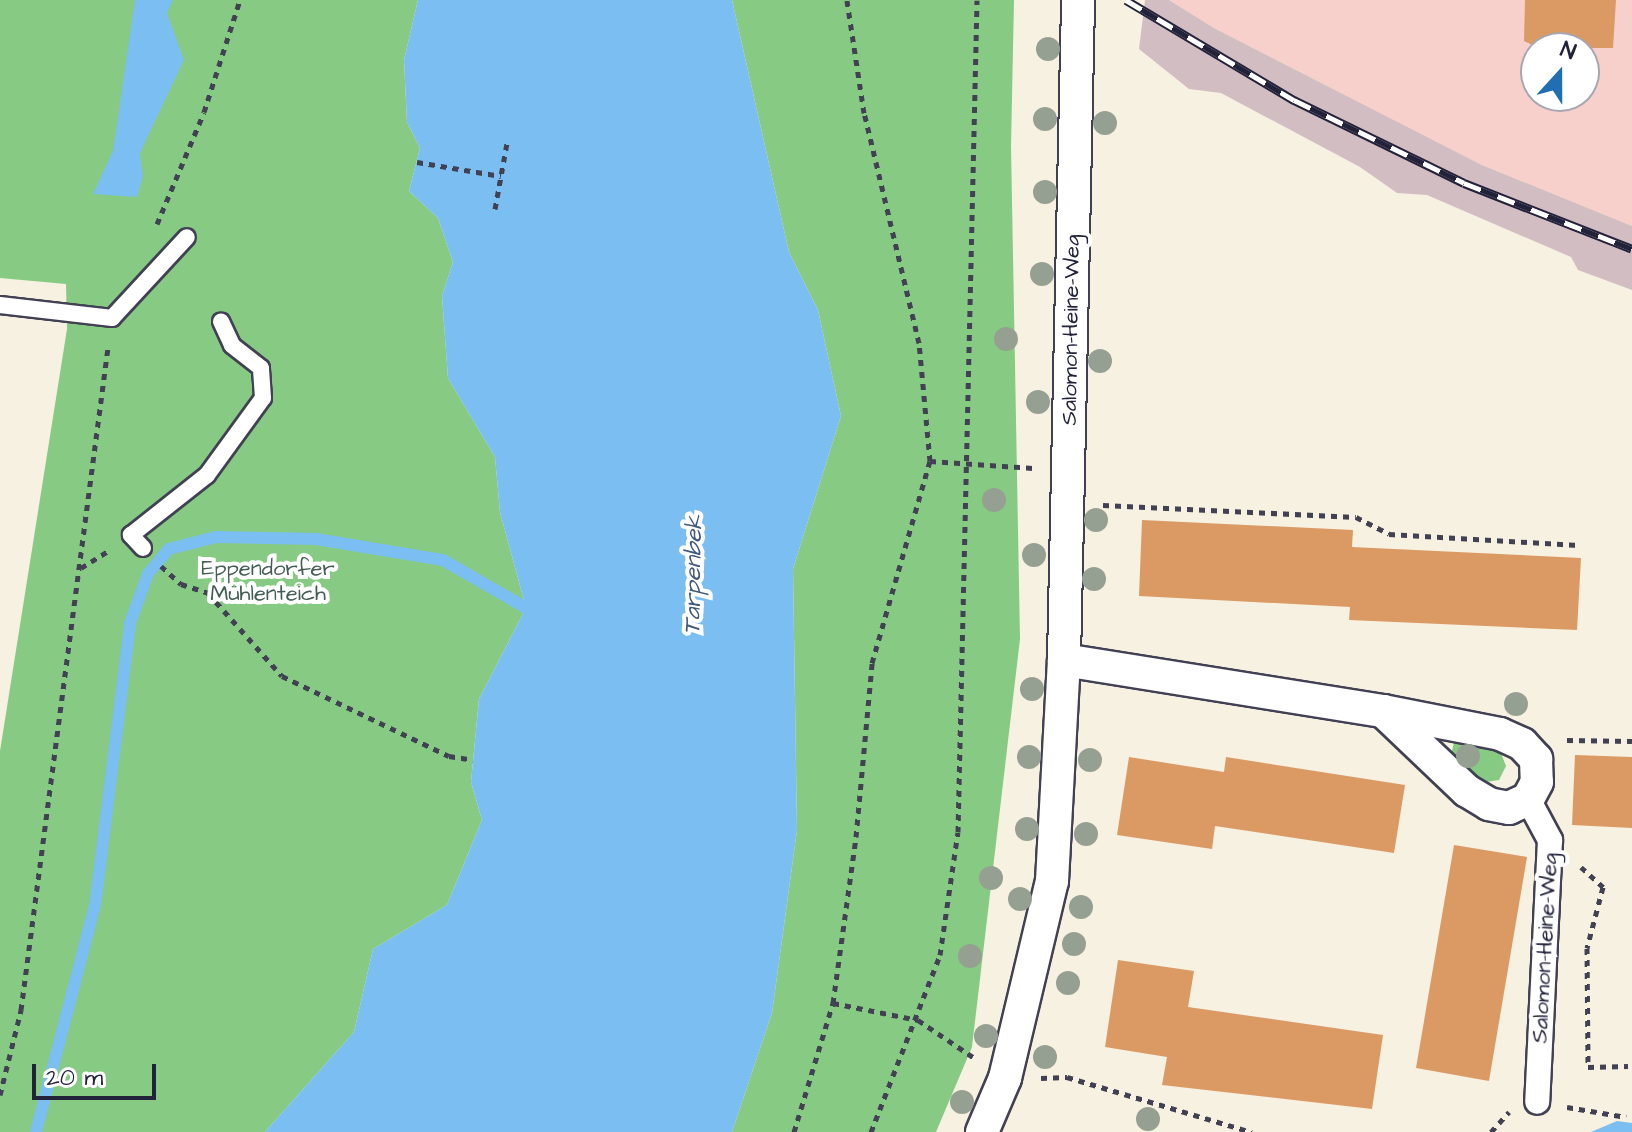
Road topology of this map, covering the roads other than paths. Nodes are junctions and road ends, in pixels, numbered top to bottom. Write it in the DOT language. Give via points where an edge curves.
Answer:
graph roads {
  1 [pos="1078,0"];
  2 [pos="187,237"];
  3 [pos="0,305"];
  4 [pos="221,321"];
  5 [pos="143,548"];
  6 [pos="1064,660"];
  7 [pos="1383,711"];
  8 [pos="1528,799"];
  9 [pos="1537,1102"];
  10 [pos="982,1132"];
  1 -- 6 [label="street, Salomon-Heine-Weg"];
  2 -- 3 [label="lane" via="112,318"];
  4 -- 5 [label="lane" via="232,345 261,368 263,398 207,475 131,535"];
  6 -- 7 [label="street"];
  6 -- 10 [label="street, Salomon-Heine-Weg" via="1052,881 1005,1078"];
  7 -- 8 [label="street" via="1467,791 1509,808"];
  7 -- 8 [label="street" via="1500,734 1522,744 1536,759 1537,782"];
  8 -- 9 [label="street, Salomon-Heine-Weg" via="1550,840"];
}
